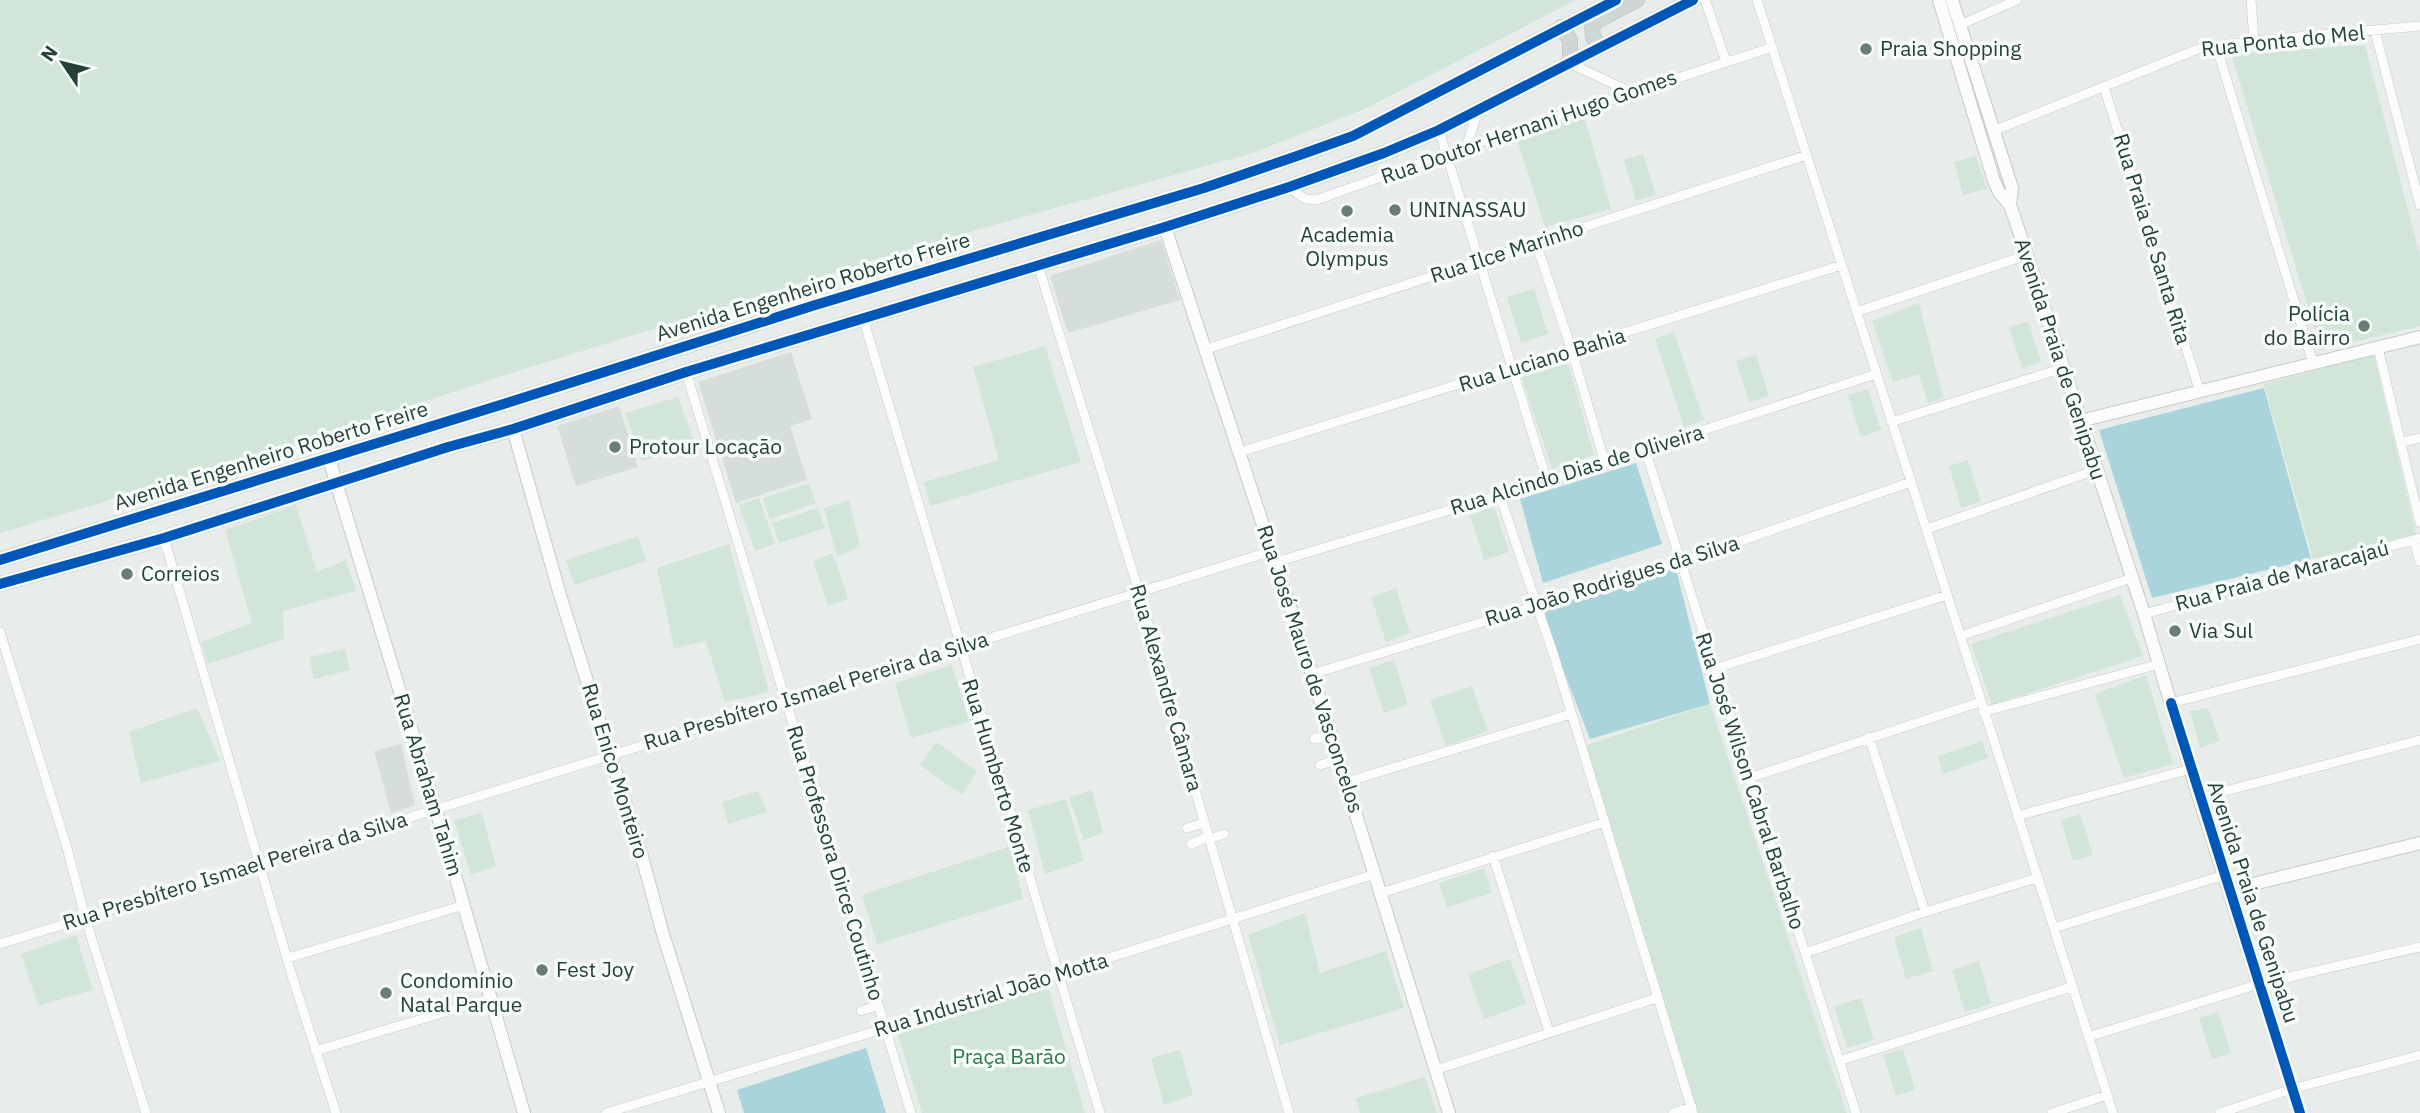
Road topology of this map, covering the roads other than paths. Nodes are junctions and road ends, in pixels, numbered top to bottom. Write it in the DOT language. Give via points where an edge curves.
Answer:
graph roads {
  1 [pos="1616,0"];
  2 [pos="1637,0"];
  3 [pos="1693,0"];
  4 [pos="1705,0"];
  5 [pos="1757,0"];
  6 [pos="1939,0"];
  7 [pos="1952,0"];
  8 [pos="2017,0"];
  9 [pos="2251,0"];
  10 [pos="1960,25"];
  11 [pos="2420,26"];
  12 [pos="1561,27"];
  13 [pos="2375,31"];
  14 [pos="2254,41"];
  15 [pos="2216,45"];
  16 [pos="1600,46"];
  17 [pos="1773,47"];
  18 [pos="1726,61"];
  19 [pos="1569,63"];
  20 [pos="2104,86"];
  21 [pos="1633,93"];
  22 [pos="1478,112"];
  23 [pos="1439,130"];
  24 [pos="1993,131"];
  25 [pos="1466,147"];
  26 [pos="1446,155"];
  27 [pos="1807,155"];
  28 [pos="1289,187"];
  29 [pos="2010,205"];
  30 [pos="2420,205"];
  31 [pos="1165,227"];
  32 [pos="1536,243"];
  33 [pos="2027,255"];
  34 [pos="1478,260"];
  35 [pos="1038,265"];
  36 [pos="1842,265"];
  37 [pos="1856,312"];
  38 [pos="863,318"];
  39 [pos="2420,337"];
  40 [pos="2378,348"];
  41 [pos="1207,349"];
  42 [pos="1572,351"];
  43 [pos="2313,363"];
  44 [pos="1514,368"];
  45 [pos="2063,368"];
  46 [pos="686,372"];
  47 [pos="1876,374"];
  48 [pos="2200,392"];
  49 [pos="513,401"];
  50 [pos="2080,421"];
  51 [pos="1891,422"];
  52 [pos="513,429"];
  53 [pos="2420,438"];
  54 [pos="2402,442"];
  55 [pos="448,447"];
  56 [pos="1645,449"];
  57 [pos="1240,452"];
  58 [pos="329,458"];
  59 [pos="1605,463"];
  60 [pos="2096,470"];
  61 [pos="1547,481"];
  62 [pos="1910,482"];
  63 [pos="336,483"];
  64 [pos="1500,496"];
  65 [pos="2420,523"];
  66 [pos="1927,529"];
  67 [pos="164,538"];
  68 [pos="2417,539"];
  69 [pos="1274,556"];
  70 [pos="0,560"];
  71 [pos="1680,562"];
  72 [pos="2420,562"];
  73 [pos="2132,578"];
  74 [pos="0,584"];
  75 [pos="1139,592"];
  76 [pos="1947,595"];
  77 [pos="1535,606"];
  78 [pos="2144,614"];
  79 [pos="0,632"];
  80 [pos="1961,636"];
  81 [pos="2420,639"];
  82 [pos="959,647"];
  83 [pos="2160,664"];
  84 [pos="1714,668"];
  85 [pos="1312,674"];
  86 [pos="785,701"];
  87 [pos="2171,703"];
  88 [pos="1982,707"];
  89 [pos="1571,714"];
  90 [pos="1331,735"];
  91 [pos="1869,737"];
  92 [pos="1314,739"];
  93 [pos="2420,740"];
  94 [pos="610,755"];
  95 [pos="1339,758"];
  96 [pos="1320,765"];
  97 [pos="2191,769"];
  98 [pos="1749,778"];
  99 [pos="1346,782"];
  100 [pos="2199,798"];
  101 [pos="436,810"];
  102 [pos="2017,816"];
  103 [pos="1605,822"];
  104 [pos="1204,823"];
  105 [pos="1187,828"];
  106 [pos="1224,834"];
  107 [pos="1209,838"];
  108 [pos="2420,843"];
  109 [pos="1191,844"];
  110 [pos="1493,856"];
  111 [pos="260,865"];
  112 [pos="1375,874"];
  113 [pos="2224,876"];
  114 [pos="2037,878"];
  115 [pos="2229,890"];
  116 [pos="1381,893"];
  117 [pos="464,905"];
  118 [pos="1925,912"];
  119 [pos="85,917"];
  120 [pos="1233,919"];
  121 [pos="2054,928"];
  122 [pos="0,944"];
  123 [pos="2420,947"];
  124 [pos="1805,953"];
  125 [pos="288,958"];
  126 [pos="1057,974"];
  127 [pos="2259,984"];
  128 [pos="2071,987"];
  129 [pos="492,998"];
  130 [pos="1657,998"];
  131 [pos="878,1004"];
  132 [pos="861,1011"];
  133 [pos="886,1028"];
  134 [pos="1549,1032"];
  135 [pos="2088,1037"];
  136 [pos="315,1051"];
  137 [pos="2420,1055"];
  138 [pos="1839,1061"];
  139 [pos="1435,1070"];
  140 [pos="709,1082"];
  141 [pos="2292,1089"];
  142 [pos="2107,1095"];
  143 [pos="1692,1110"];
  144 [pos="146,1113"];
  145 [pos="336,1113"];
  146 [pos="524,1113"];
  147 [pos="606,1113"];
  148 [pos="719,1113"];
  149 [pos="911,1113"];
  150 [pos="1100,1113"];
  151 [pos="1289,1113"];
  152 [pos="1449,1113"];
  153 [pos="1673,1113"];
  154 [pos="1856,1113"];
  155 [pos="2052,1113"];
  156 [pos="2113,1113"];
  157 [pos="2220,1113"];
  158 [pos="2300,1113"];
  1 -- 12 [label="main road, Avenida Engenheiro Roberto Freire"];
  2 -- 16 [label="main road" via="1592,26"];
  3 -- 16 [label="main road, Avenida Engenheiro Roberto Freire"];
  4 -- 18 [label="street"];
  5 -- 17 [label="street"];
  6 -- 29 [label="street, Avenida Praia de Genipabu" via="1994,181"];
  7 -- 10 [label="street, Avenida Praia de Genipabu"];
  8 -- 10 [label="street"];
  9 -- 14 [label="street"];
  10 -- 24 [label="street, Avenida Praia de Genipabu"];
  11 -- 13 [label="street, Rua Ponta do Mel"];
  12 -- 19 [label="main road" via="1570,40"];
  12 -- 49 [label="main road, Avenida Engenheiro Roberto Freire" via="1353,136 1297,156"];
  13 -- 14 [label="street, Rua Ponta do Mel"];
  13 -- 30 [label="street"];
  14 -- 15 [label="street, Rua Ponta do Mel"];
  15 -- 20 [label="street, Rua Ponta do Mel"];
  15 -- 43 [label="street"];
  16 -- 19 [label="main road, Avenida Engenheiro Roberto Freire"];
  17 -- 18 [label="street, Rua Doutor Hernani Hugo Gomes"];
  17 -- 27 [label="street"];
  18 -- 21 [label="street, Rua Doutor Hernani Hugo Gomes"];
  19 -- 21 [label="street"];
  19 -- 22 [label="main road, Avenida Engenheiro Roberto Freire"];
  20 -- 24 [label="street, Rua Ponta do Mel"];
  20 -- 48 [label="street, Rua Praia de Santa Rita"];
  21 -- 25 [label="street, Rua Doutor Hernani Hugo Gomes"];
  22 -- 23 [label="main road, Avenida Engenheiro Roberto Freire"];
  22 -- 25 [label="street"];
  23 -- 26 [label="street"];
  23 -- 28 [label="main road, Avenida Engenheiro Roberto Freire"];
  24 -- 29 [label="street, Avenida Praia de Genipabu" via="2012,188"];
  25 -- 26 [label="street, Rua Doutor Hernani Hugo Gomes"];
  26 -- 28 [label="street, Rua Doutor Hernani Hugo Gomes" via="1316,200 1305,199"];
  26 -- 34 [label="street"];
  27 -- 32 [label="street, Rua Ilce Marinho"];
  27 -- 36 [label="street"];
  28 -- 31 [label="main road, Avenida Engenheiro Roberto Freire"];
  29 -- 33 [label="street, Avenida Praia de Genipabu"];
  31 -- 35 [label="main road, Avenida Engenheiro Roberto Freire"];
  31 -- 41 [label="street, Rua José Mauro de Vasconcelos"];
  32 -- 34 [label="street, Rua Ilce Marinho"];
  32 -- 42 [label="street"];
  33 -- 37 [label="street"];
  33 -- 45 [label="street, Avenida Praia de Genipabu"];
  34 -- 41 [label="street, Rua Ilce Marinho"];
  34 -- 44 [label="street"];
  35 -- 38 [label="main road, Avenida Engenheiro Roberto Freire"];
  35 -- 75 [label="street, Rua Alexandre Câmara"];
  36 -- 37 [label="street"];
  36 -- 42 [label="street, Rua Luciano Bahia"];
  37 -- 47 [label="street"];
  38 -- 46 [label="main road, Avenida Engenheiro Roberto Freire"];
  38 -- 82 [label="street, Rua Humberto Monte"];
  39 -- 40 [label="street"];
  40 -- 43 [label="street"];
  40 -- 54 [label="street"];
  41 -- 57 [label="street, Rua José Mauro de Vasconcelos"];
  42 -- 44 [label="street, Rua Luciano Bahia"];
  42 -- 59 [label="street"];
  43 -- 48 [label="street"];
  44 -- 57 [label="street, Rua Luciano Bahia"];
  44 -- 61 [label="street"];
  45 -- 50 [label="street, Avenida Praia de Genipabu"];
  45 -- 51 [label="street"];
  46 -- 52 [label="main road, Avenida Engenheiro Roberto Freire"];
  46 -- 86 [label="street, Rua Professora Dirce Coutinho"];
  47 -- 51 [label="street"];
  47 -- 56 [label="street, Rua Alcindo Dias de Oliveira"];
  48 -- 50 [label="street"];
  49 -- 55 [label="main road" via="502,411 450,431 445,442"];
  49 -- 58 [label="main road, Avenida Engenheiro Roberto Freire"];
  50 -- 60 [label="street, Avenida Praia de Genipabu"];
  51 -- 62 [label="street"];
  52 -- 55 [label="main road, Avenida Engenheiro Roberto Freire"];
  52 -- 94 [label="street, Rua Enico Monteiro"];
  53 -- 54 [label="street"];
  54 -- 65 [label="street"];
  55 -- 63 [label="main road, Avenida Engenheiro Roberto Freire"];
  56 -- 59 [label="street, Rua Alcindo Dias de Oliveira"];
  56 -- 71 [label="street, Rua José Wilson Cabral Barbalho"];
  57 -- 69 [label="street, Rua José Mauro de Vasconcelos"];
  58 -- 63 [label="street, Rua Abraham Tahim"];
  58 -- 70 [label="main road, Avenida Engenheiro Roberto Freire"];
  59 -- 61 [label="street, Rua Alcindo Dias de Oliveira"];
  60 -- 66 [label="street"];
  60 -- 73 [label="street, Avenida Praia de Genipabu"];
  61 -- 64 [label="street, Rua Alcindo Dias de Oliveira"];
  62 -- 66 [label="street"];
  62 -- 71 [label="street, Rua João Rodrigues da Silva"];
  63 -- 67 [label="main road, Avenida Engenheiro Roberto Freire"];
  63 -- 101 [label="street, Rua Abraham Tahim"];
  64 -- 69 [label="street, Rua Alcindo Dias de Oliveira"];
  64 -- 77 [label="street"];
  66 -- 76 [label="street"];
  67 -- 74 [label="main road, Avenida Engenheiro Roberto Freire"];
  67 -- 111 [label="street"];
  68 -- 72 [label="street"];
  68 -- 78 [label="street, Rua Praia de Maracajaú"];
  69 -- 75 [label="street, Rua Presbítero Ismael Pereira da Silva"];
  69 -- 85 [label="street, Rua José Mauro de Vasconcelos"];
  71 -- 77 [label="street, Rua João Rodrigues da Silva"];
  71 -- 84 [label="street, Rua José Wilson Cabral Barbalho"];
  73 -- 78 [label="street, Avenida Praia de Genipabu"];
  73 -- 80 [label="street"];
  75 -- 82 [label="street, Rua Presbítero Ismael Pereira da Silva"];
  75 -- 104 [label="street, Rua Alexandre Câmara"];
  76 -- 80 [label="street"];
  76 -- 84 [label="street"];
  77 -- 85 [label="street, Rua João Rodrigues da Silva"];
  77 -- 89 [label="street"];
  78 -- 83 [label="street, Avenida Praia de Genipabu"];
  79 -- 119 [label="street"];
  80 -- 88 [label="street"];
  81 -- 87 [label="street"];
  82 -- 86 [label="street, Rua Presbítero Ismael Pereira da Silva"];
  82 -- 126 [label="street, Rua Humberto Monte"];
  83 -- 87 [label="street, Avenida Praia de Genipabu"];
  83 -- 88 [label="street"];
  84 -- 98 [label="street, Rua José Wilson Cabral Barbalho"];
  85 -- 90 [label="street, Rua José Mauro de Vasconcelos"];
  86 -- 94 [label="street, Rua Presbítero Ismael Pereira da Silva"];
  86 -- 131 [label="street, Rua Professora Dirce Coutinho"];
  87 -- 97 [label="street, Avenida Praia de Genipabu"];
  88 -- 91 [label="street"];
  88 -- 102 [label="street"];
  89 -- 99 [label="street"];
  89 -- 103 [label="street"];
  90 -- 92 [label="street"];
  90 -- 95 [label="street, Rua José Mauro de Vasconcelos"];
  91 -- 98 [label="street"];
  91 -- 118 [label="street"];
  93 -- 100 [label="street"];
  94 -- 101 [label="street, Rua Presbítero Ismael Pereira da Silva"];
  94 -- 140 [label="street, Rua Enico Monteiro"];
  95 -- 96 [label="street"];
  95 -- 99 [label="street, Rua José Mauro de Vasconcelos"];
  97 -- 100 [label="street, Avenida Praia de Genipabu"];
  97 -- 102 [label="street"];
  98 -- 124 [label="street, Rua José Wilson Cabral Barbalho"];
  99 -- 112 [label="street, Rua José Mauro de Vasconcelos"];
  100 -- 113 [label="street, Avenida Praia de Genipabu"];
  101 -- 111 [label="street, Rua Presbítero Ismael Pereira da Silva"];
  101 -- 117 [label="street, Rua Abraham Tahim"];
  102 -- 114 [label="street"];
  103 -- 110 [label="street"];
  103 -- 130 [label="street"];
  104 -- 105 [label="street"];
  104 -- 107 [label="street, Rua Alexandre Câmara"];
  106 -- 107 [label="street"];
  107 -- 109 [label="street"];
  107 -- 120 [label="street, Rua Alexandre Câmara"];
  108 -- 115 [label="street"];
  110 -- 116 [label="street"];
  110 -- 134 [label="street"];
  111 -- 119 [label="street, Rua Presbítero Ismael Pereira da Silva"];
  111 -- 125 [label="street"];
  112 -- 116 [label="street, Rua José Mauro de Vasconcelos"];
  112 -- 120 [label="street, Rua Industrial João Motta"];
  113 -- 115 [label="street, Avenida Praia de Genipabu"];
  113 -- 121 [label="street"];
  114 -- 118 [label="street"];
  114 -- 121 [label="street"];
  115 -- 127 [label="street, Avenida Praia de Genipabu"];
  116 -- 139 [label="street, Rua José Mauro de Vasconcelos"];
  117 -- 125 [label="street"];
  117 -- 129 [label="street, Rua Abraham Tahim"];
  118 -- 124 [label="street"];
  119 -- 122 [label="street, Rua Presbítero Ismael Pereira da Silva"];
  119 -- 144 [label="street"];
  120 -- 126 [label="street, Rua Industrial João Motta"];
  120 -- 151 [label="street, Rua Alexandre Câmara"];
  121 -- 128 [label="street"];
  123 -- 127 [label="street"];
  124 -- 138 [label="street, Rua José Wilson Cabral Barbalho"];
  125 -- 136 [label="street"];
  126 -- 133 [label="street, Rua Industrial João Motta"];
  126 -- 150 [label="street, Rua Humberto Monte"];
  127 -- 135 [label="street"];
  127 -- 141 [label="street, Avenida Praia de Genipabu"];
  128 -- 135 [label="street"];
  128 -- 138 [label="street"];
  129 -- 136 [label="street"];
  129 -- 146 [label="street, Rua Abraham Tahim"];
  130 -- 134 [label="street"];
  130 -- 143 [label="street"];
  131 -- 132 [label="street"];
  131 -- 133 [label="street, Rua Professora Dirce Coutinho"];
  133 -- 140 [label="street, Rua Industrial João Motta"];
  133 -- 149 [label="street, Rua Professora Dirce Coutinho"];
  134 -- 139 [label="street"];
  135 -- 142 [label="street"];
  136 -- 145 [label="street"];
  137 -- 141 [label="street"];
  138 -- 154 [label="street, Rua José Wilson Cabral Barbalho"];
  139 -- 152 [label="street, Rua José Mauro de Vasconcelos"];
  140 -- 147 [label="street, Rua Industrial João Motta"];
  140 -- 148 [label="street, Rua Enico Monteiro"];
  141 -- 157 [label="street"];
  141 -- 158 [label="street, Avenida Praia de Genipabu"];
  142 -- 155 [label="street"];
  142 -- 156 [label="street"];
  143 -- 153 [label="street"];
}
